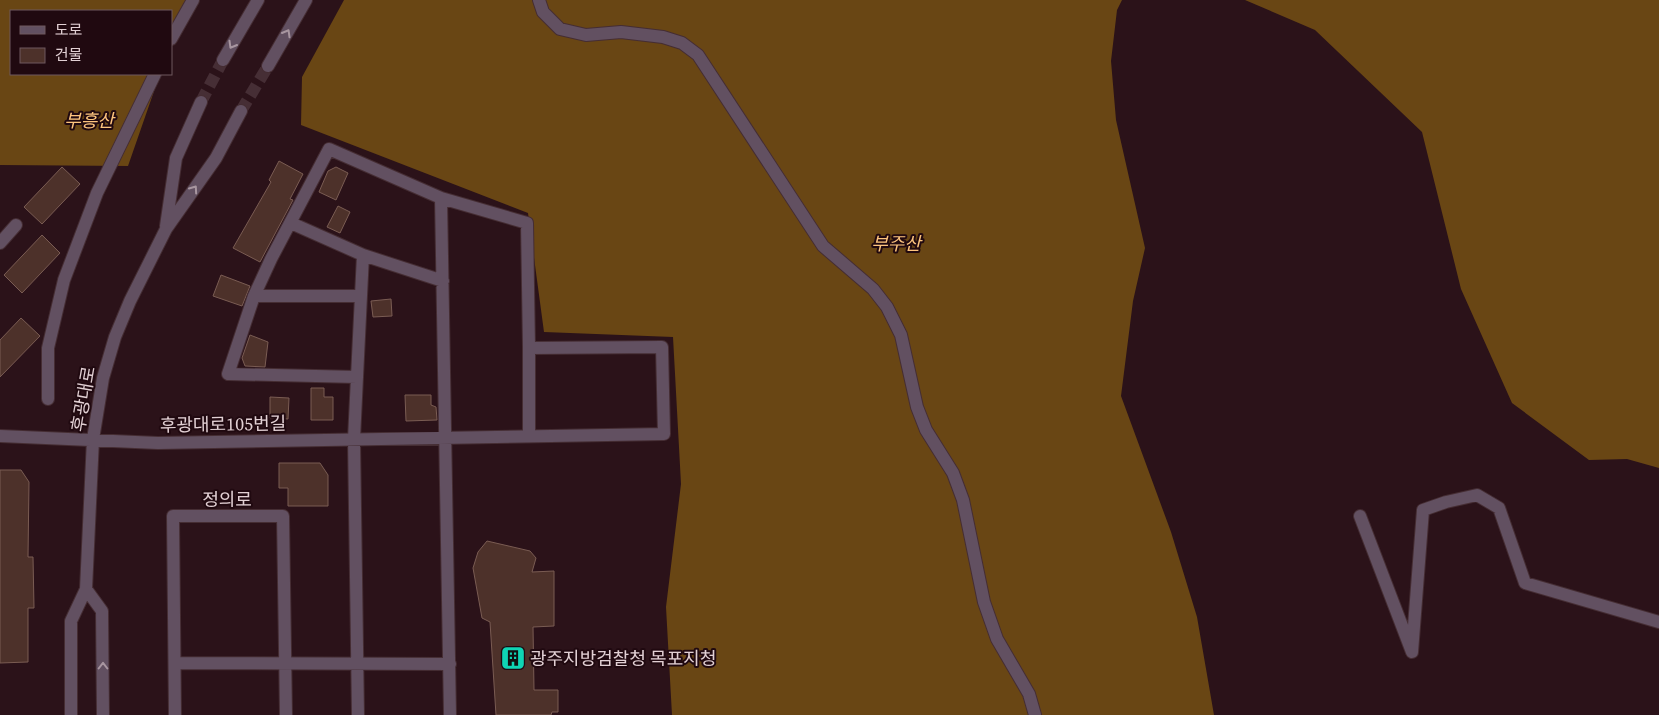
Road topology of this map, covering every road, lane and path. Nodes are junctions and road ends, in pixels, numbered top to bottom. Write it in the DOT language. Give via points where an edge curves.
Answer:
graph roads {
  1 [pos="193,0"];
  2 [pos="258,0"];
  3 [pos="306,0"];
  4 [pos="539,0"];
  5 [pos="172,37"];
  6 [pos="223,60"];
  7 [pos="268,66"];
  8 [pos="154,75"];
  9 [pos="201,102"];
  10 [pos="241,111"];
  11 [pos="441,198"];
  12 [pos="291,223"];
  13 [pos="16,225"];
  14 [pos="166,229"];
  15 [pos="0,243"];
  16 [pos="363,255"];
  17 [pos="443,281"];
  18 [pos="254,296"];
  19 [pos="361,296"];
  20 [pos="529,348"];
  21 [pos="357,377"];
  22 [pos="48,399"];
  23 [pos="0,436"];
  24 [pos="529,436"];
  25 [pos="446,438"];
  26 [pos="93,439"];
  27 [pos="354,439"];
  28 [pos="1360,516"];
  29 [pos="86,589"];
  30 [pos="1659,622"];
  31 [pos="175,663"];
  32 [pos="285,663"];
  33 [pos="357,664"];
  34 [pos="450,664"];
  35 [pos="71,715"];
  36 [pos="103,715"];
  37 [pos="175,715"];
  38 [pos="286,715"];
  39 [pos="358,715"];
  40 [pos="450,715"];
  41 [pos="1035,715"];
  1 -- 5 [label="street"];
  2 -- 6 [label="street, one-way"];
  7 -- 3 [label="street, one-way"];
  4 -- 41 [label="street" via="543,12 560,29 586,35 621,32 663,36 682,43 698,55 823,246 873,288 887,307 902,335 917,407 926,430 953,473 963,500 984,602 997,639 1028,694"];
  8 -- 22 [label="street" via="97,192 64,280 48,348"];
  9 -- 14 [label="street, 후광대로" via="176,158"];
  14 -- 10 [label="street, 후광대로, one-way" via="216,158"];
  11 -- 12 [label="street" via="329,150"];
  11 -- 17 [label="street"];
  11 -- 20 [label="street" via="527,223"];
  12 -- 16 [label="street"];
  12 -- 18 [label="street"];
  13 -- 15 [label="street"];
  14 -- 26 [label="street, 후광대로" via="115,337 103,378"];
  16 -- 17 [label="street"];
  16 -- 19 [label="street"];
  17 -- 25 [label="street"];
  18 -- 19 [label="street"];
  18 -- 21 [label="street" via="228,374"];
  19 -- 21 [label="street"];
  20 -- 24 [label="street"];
  20 -- 24 [label="street, 후광대로105번길" via="662,347 664,434"];
  21 -- 27 [label="street"];
  23 -- 26 [label="street, 후광대로105번길"];
  24 -- 25 [label="street, 후광대로105번길"];
  25 -- 27 [label="street, 후광대로105번길"];
  25 -- 34 [label="street"];
  26 -- 27 [label="street, 후광대로105번길" via="158,443"];
  26 -- 29 [label="street, 후광대로"];
  27 -- 33 [label="street"];
  28 -- 30 [label="street" via="1412,652 1423,510 1477,495 1499,508 1526,583"];
  29 -- 35 [label="street, 후광대로" via="71,621"];
  36 -- 29 [label="street, one-way" via="102,610"];
  31 -- 32 [label="street"];
  31 -- 32 [label="street, 정의로" via="173,516 283,516"];
  31 -- 37 [label="street, 정의로"];
  32 -- 33 [label="street"];
  32 -- 38 [label="street, 정의로"];
  33 -- 34 [label="street"];
  33 -- 39 [label="street"];
  34 -- 40 [label="street"];
}
